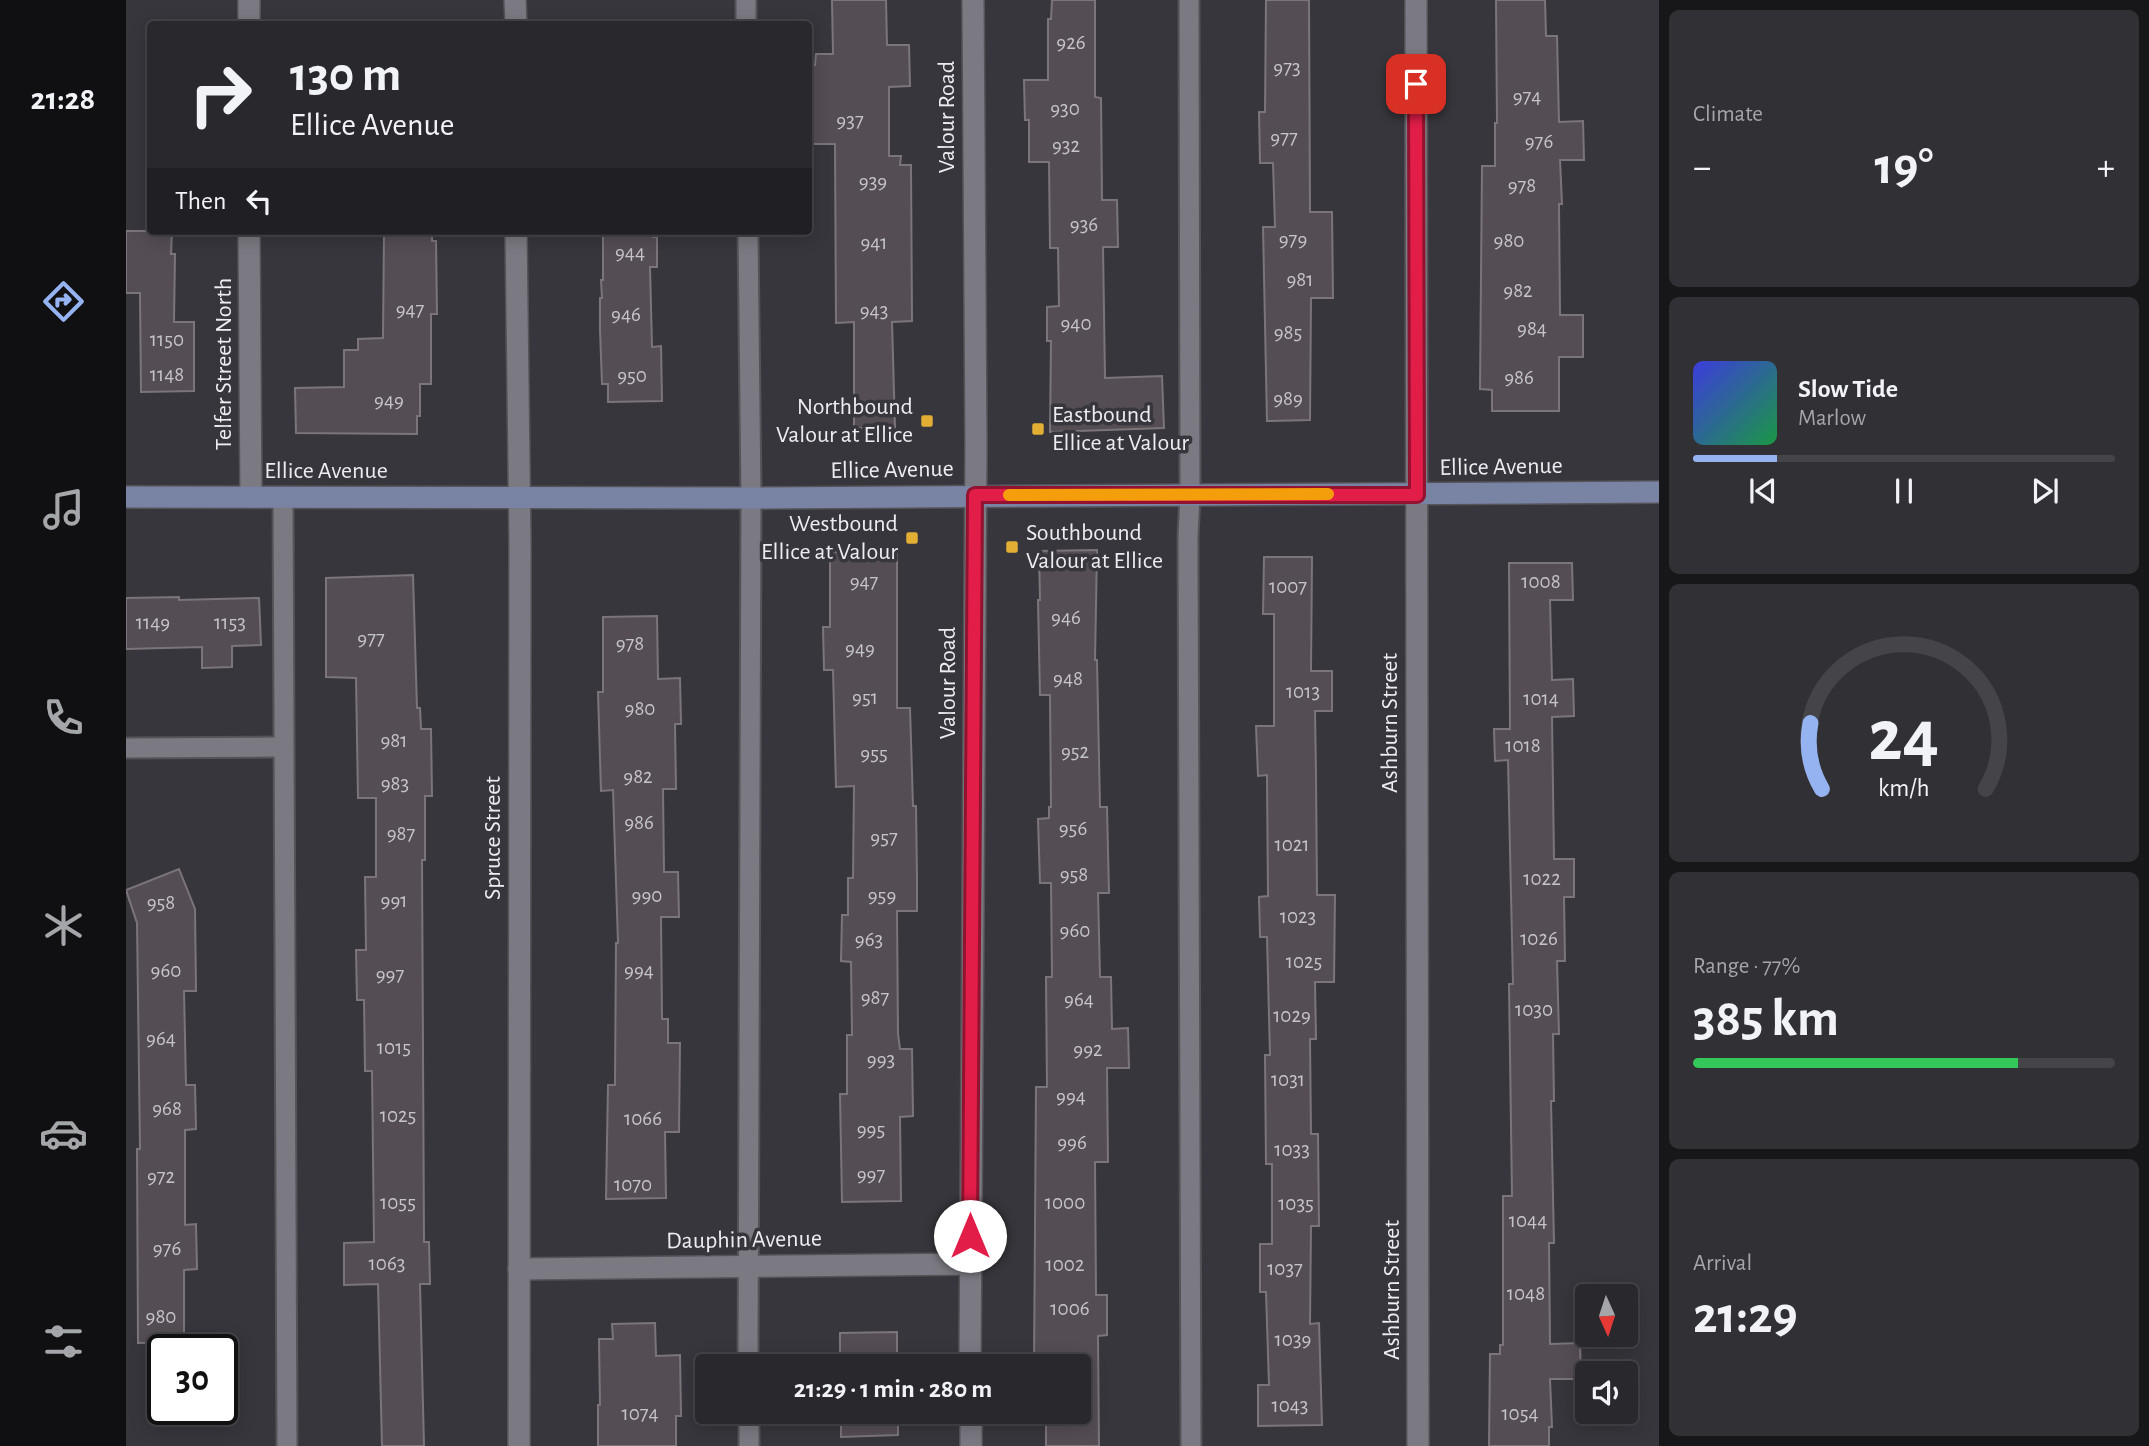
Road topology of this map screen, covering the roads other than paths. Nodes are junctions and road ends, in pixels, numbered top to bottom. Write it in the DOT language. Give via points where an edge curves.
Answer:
graph roads {
  1 [pos="249,0"];
  2 [pos="515,0"];
  3 [pos="746,0"];
  4 [pos="973,0"];
  5 [pos="1189,0"];
  6 [pos="1416,0"];
  7 [pos="249,21"];
  8 [pos="516,21"];
  9 [pos="746,21"];
  10 [pos="249,235"];
  11 [pos="516,235"];
  12 [pos="748,235"];
  13 [pos="1659,492"];
  14 [pos="975,495"];
  15 [pos="1190,495"];
  16 [pos="1417,495"];
  17 [pos="126,497"];
  18 [pos="251,497"];
  19 [pos="283,497"];
  20 [pos="519,498"];
  21 [pos="751,498"];
  22 [pos="283,747"];
  23 [pos="126,748"];
  24 [pos="970,1264"];
  25 [pos="748,1266"];
  26 [pos="519,1269"];
  27 [pos="748,1354"];
  28 [pos="970,1354"];
  29 [pos="748,1424"];
  30 [pos="971,1424"];
  31 [pos="286,1446"];
  32 [pos="519,1446"];
  33 [pos="749,1446"];
  34 [pos="971,1446"];
  35 [pos="1191,1446"];
  36 [pos="1418,1446"];
  1 -- 7 [label="street"];
  2 -- 8 [label="street"];
  3 -- 9 [label="lane"];
  4 -- 14 [label="street, Valour Road"];
  5 -- 15 [label="lane"];
  6 -- 16 [label="street, Ashburn Street"];
  10 -- 18 [label="street, Telfer Street North"];
  11 -- 20 [label="street, Spruce Street"];
  12 -- 21 [label="lane"];
  13 -- 16 [label="main road, Ellice Avenue"];
  14 -- 15 [label="main road, Ellice Avenue"];
  14 -- 21 [label="main road, Ellice Avenue"];
  14 -- 24 [label="street, Valour Road"];
  15 -- 16 [label="main road, Ellice Avenue"];
  15 -- 35 [label="lane"];
  16 -- 36 [label="street, Ashburn Street"];
  17 -- 18 [label="main road, Ellice Avenue"];
  18 -- 19 [label="main road, Ellice Avenue"];
  19 -- 20 [label="main road, Ellice Avenue"];
  19 -- 22 [label="lane"];
  20 -- 21 [label="main road, Ellice Avenue"];
  20 -- 26 [label="street, Spruce Street"];
  21 -- 25 [label="lane"];
  22 -- 23 [label="lane"];
  22 -- 31 [label="lane"];
  24 -- 25 [label="street, Dauphin Avenue"];
  24 -- 28 [label="street, Valour Road"];
  25 -- 26 [label="street, Dauphin Avenue"];
  25 -- 27 [label="lane"];
  26 -- 32 [label="street, Spruce Street"];
  29 -- 33 [label="lane"];
  30 -- 34 [label="street"];
}
